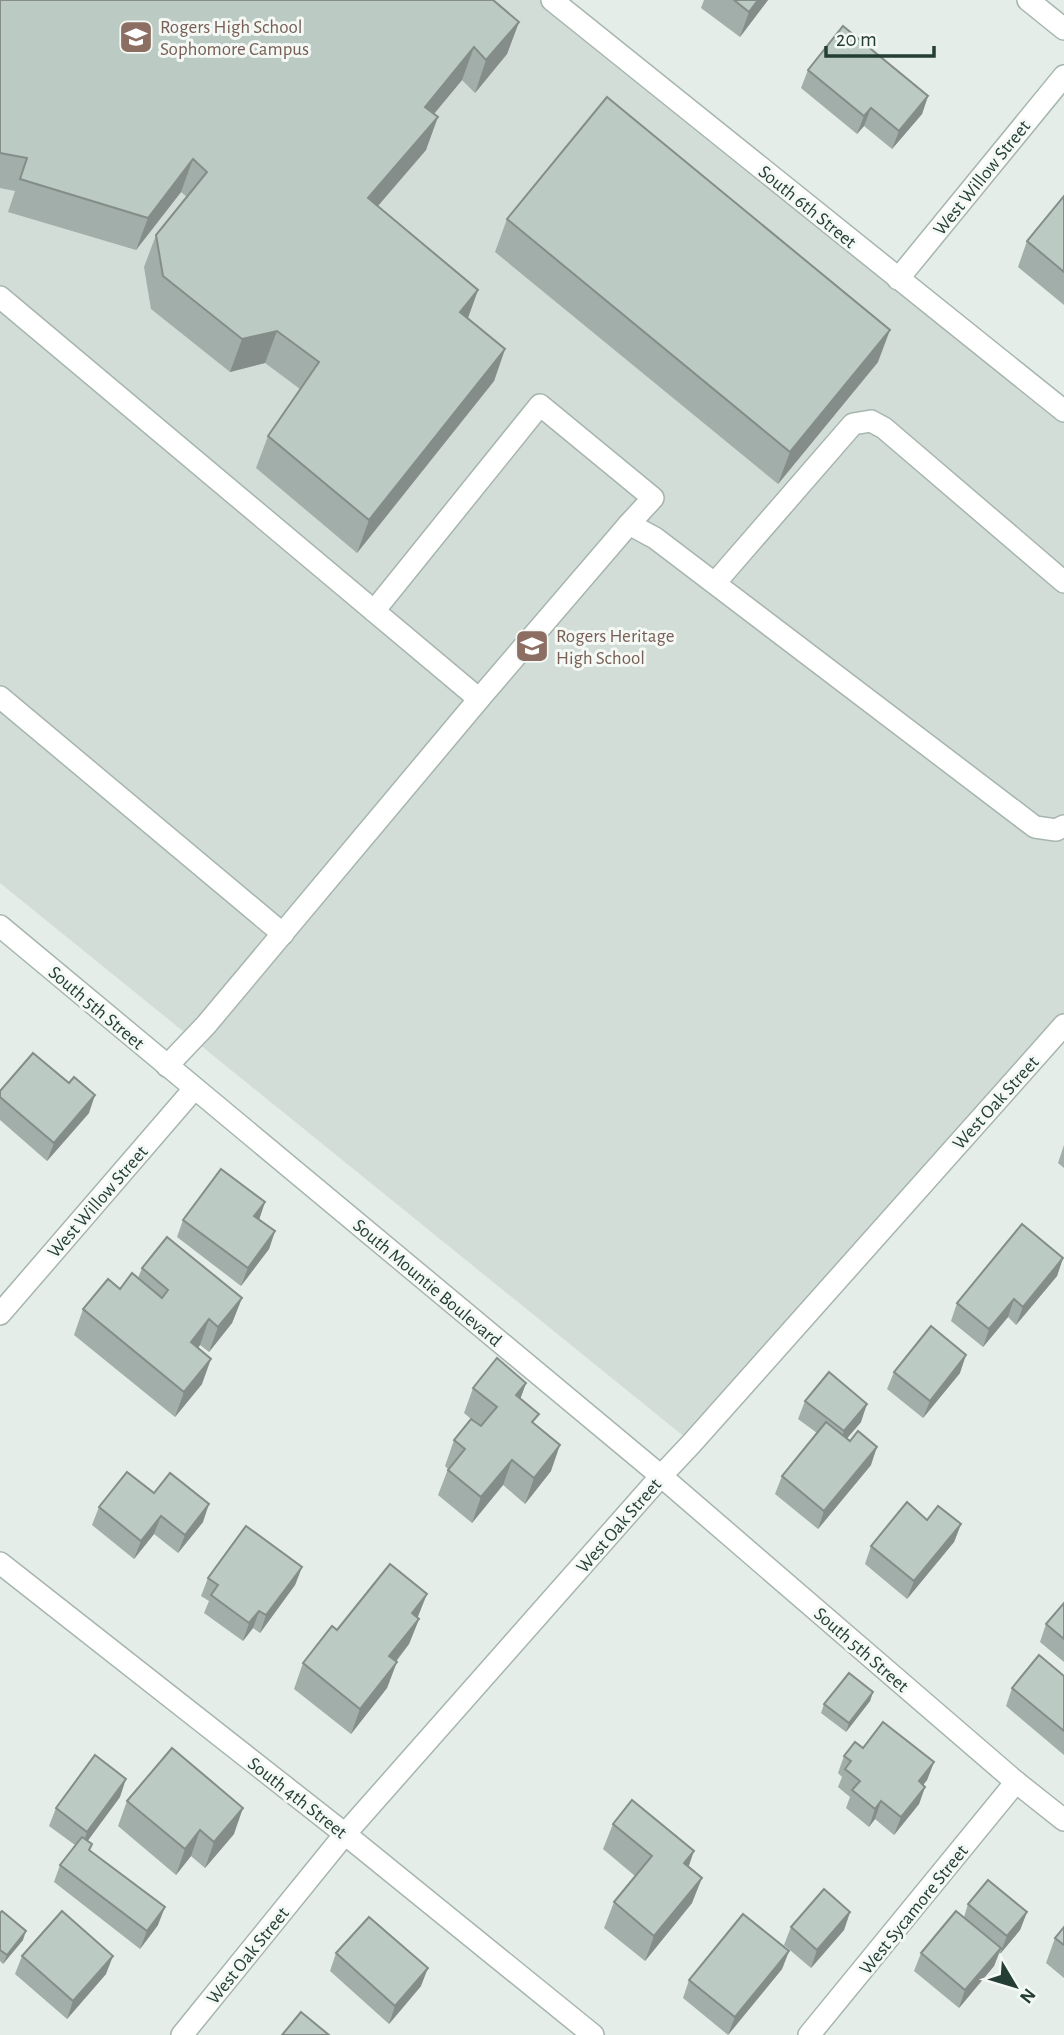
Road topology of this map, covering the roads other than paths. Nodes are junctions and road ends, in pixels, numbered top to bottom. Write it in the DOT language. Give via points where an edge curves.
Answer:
graph roads {
  1 [pos="552,0"];
  2 [pos="1028,0"];
  3 [pos="1064,29"];
  4 [pos="1064,76"];
  5 [pos="898,279"];
  6 [pos="0,297"];
  7 [pos="1064,411"];
  8 [pos="629,524"];
  9 [pos="1064,582"];
  10 [pos="715,583"];
  11 [pos="374,611"];
  12 [pos="0,697"];
  13 [pos="479,699"];
  14 [pos="1064,826"];
  15 [pos="0,926"];
  16 [pos="283,934"];
  17 [pos="1064,1025"];
  18 [pos="167,1066"];
  19 [pos="194,1088"];
  20 [pos="0,1314"];
  21 [pos="661,1476"];
  22 [pos="0,1563"];
  23 [pos="1016,1782"];
  24 [pos="1064,1820"];
  25 [pos="345,1834"];
  26 [pos="182,2035"];
  27 [pos="593,2035"];
  28 [pos="809,2035"];
  1 -- 5 [label="street, South 6th Street"];
  2 -- 3 [label="street"];
  4 -- 5 [label="street, West Willow Street"];
  5 -- 7 [label="street, South 6th Street"];
  6 -- 11 [label="street"];
  8 -- 10 [label="street"];
  8 -- 11 [label="street" via="653,498 540,405"];
  8 -- 13 [label="street"];
  9 -- 10 [label="street" via="871,421 853,424"];
  10 -- 14 [label="street" via="1035,827 1056,830"];
  11 -- 13 [label="street"];
  12 -- 16 [label="street"];
  13 -- 16 [label="street"];
  15 -- 18 [label="street, South 5th Street"];
  16 -- 18 [label="street"];
  17 -- 21 [label="street, West Oak Street"];
  18 -- 19 [label="street, South 5th Street"];
  19 -- 20 [label="street, West Willow Street"];
  19 -- 21 [label="street, South Mountie Boulevard"];
  21 -- 23 [label="street, South 5th Street"];
  21 -- 25 [label="street, West Oak Street"];
  22 -- 25 [label="street, South 4th Street"];
  23 -- 24 [label="street, South 5th Street"];
  23 -- 28 [label="street, West Sycamore Street"];
  25 -- 26 [label="street, West Oak Street"];
  25 -- 27 [label="street, South 4th Street"];
}
